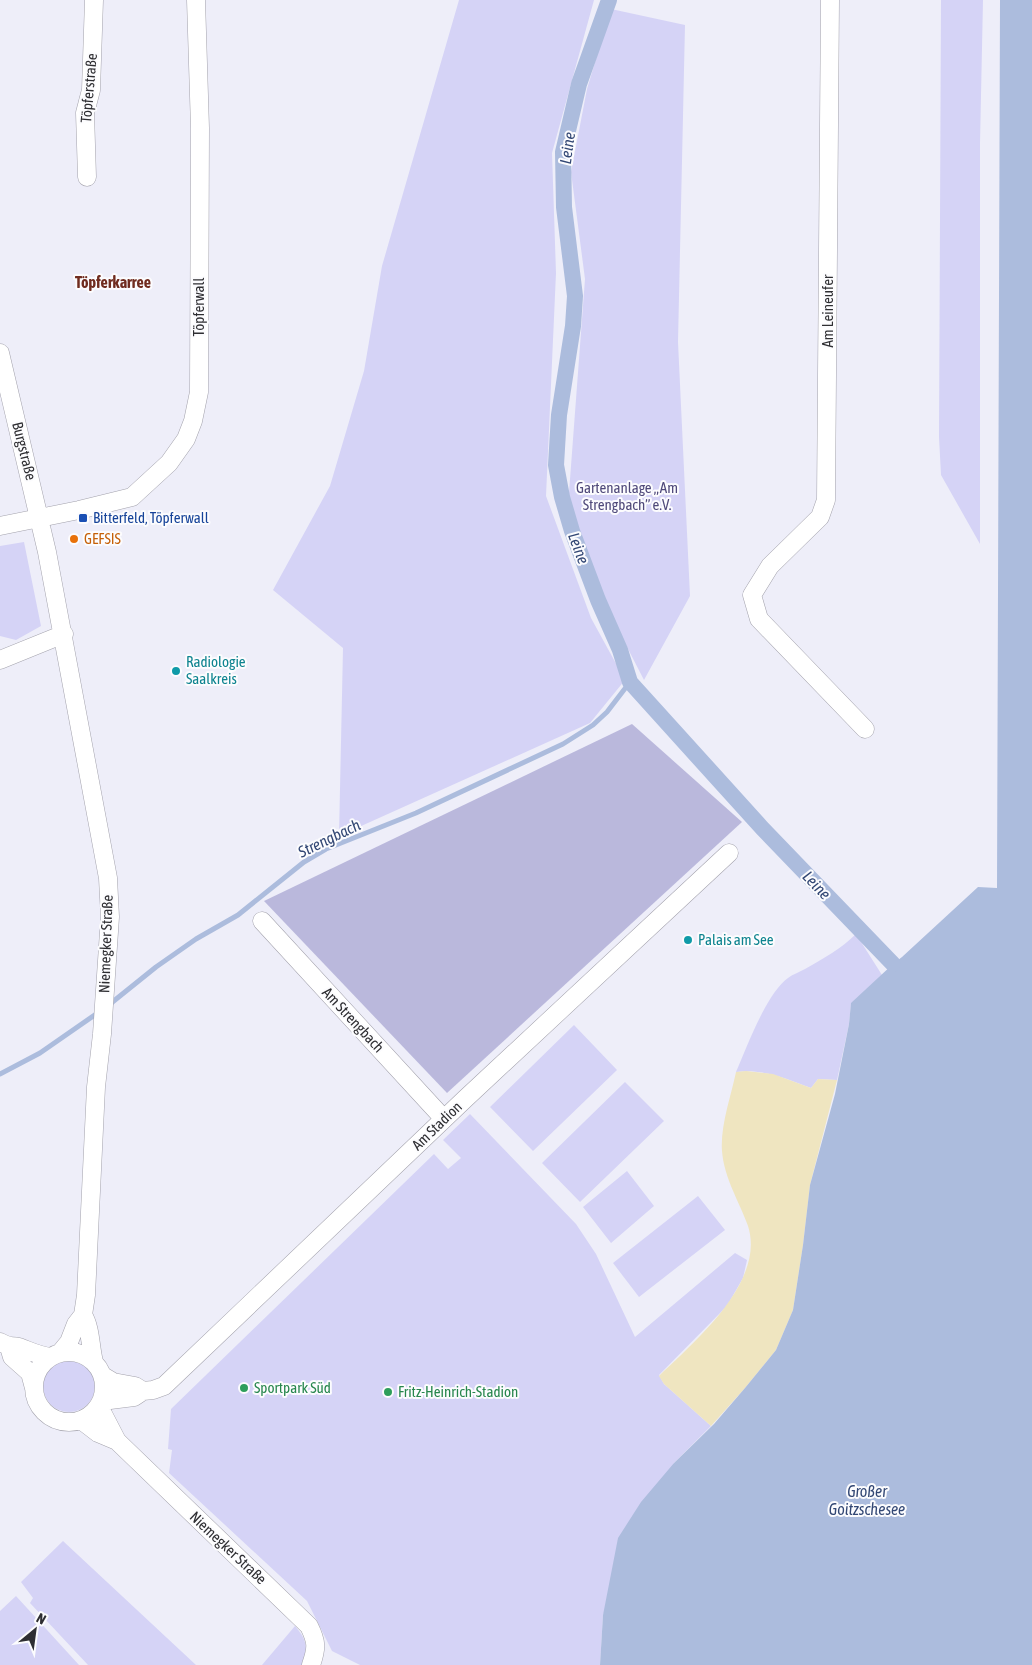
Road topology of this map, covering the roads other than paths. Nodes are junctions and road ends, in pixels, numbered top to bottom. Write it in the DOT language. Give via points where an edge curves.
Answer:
graph roads {
  1 [pos="94,0"];
  2 [pos="196,0"];
  3 [pos="830,0"];
  4 [pos="87,177"];
  5 [pos="0,353"];
  6 [pos="40,519"];
  7 [pos="0,526"];
  8 [pos="64,634"];
  9 [pos="0,660"];
  10 [pos="865,729"];
  11 [pos="729,853"];
  12 [pos="262,921"];
  13 [pos="444,1119"];
  14 [pos="83,1315"];
  15 [pos="4,1345"];
  16 [pos="56,1355"];
  17 [pos="98,1369"];
  18 [pos="34,1388"];
  19 [pos="142,1391"];
  20 [pos="101,1402"];
  21 [pos="81,1420"];
  22 [pos="117,1441"];
  23 [pos="311,1665"];
  1 -- 4 [label="street, Töpferstraße" via="91,90 85,113"];
  2 -- 6 [label="street, Töpferwall" via="200,128 199,392 193,421 186,440 169,463 132,497"];
  3 -- 10 [label="street, Am Leineufer" via="826,500 820,516 770,566 752,595 759,619"];
  5 -- 6 [label="street, Burgstraße"];
  6 -- 7 [label="street, Töpferwall"];
  6 -- 8 [label="street, Niemegker Straße"];
  8 -- 9 [label="street"];
  8 -- 14 [label="street, Niemegker Straße" via="108,878 110,916"];
  11 -- 13 [label="street, Am Stadion"];
  12 -- 13 [label="street, Am Strengbach"];
  13 -- 19 [label="street, Am Stadion" via="164,1386"];
  14 -- 16 [label="street, Niemegker Straße" via="69,1342"];
  14 -- 17 [label="street, Niemegker Straße" via="88,1323 90,1348"];
  15 -- 16 [label="street" via="42,1356"];
  15 -- 18 [label="street" via="30,1373"];
  16 -- 17 [label="street" via="81,1354"];
  16 -- 18 [label="street, Niemegker Straße" via="40,1368"];
  17 -- 19 [label="street" via="113,1382 135,1386"];
  17 -- 20 [label="street, Niemegker Straße" via="104,1386"];
  18 -- 21 [label="street" via="38,1402 52,1417 66,1422"];
  19 -- 20 [label="street, Am Stadion" via="134,1397"];
  20 -- 21 [label="street" via="94,1412"];
  20 -- 22 [label="street, Niemegker Straße" via="103,1414"];
  21 -- 22 [label="street, Niemegker Straße" via="98,1433"];
  22 -- 23 [label="street, Niemegker Straße" via="309,1626 315,1638"];
}
